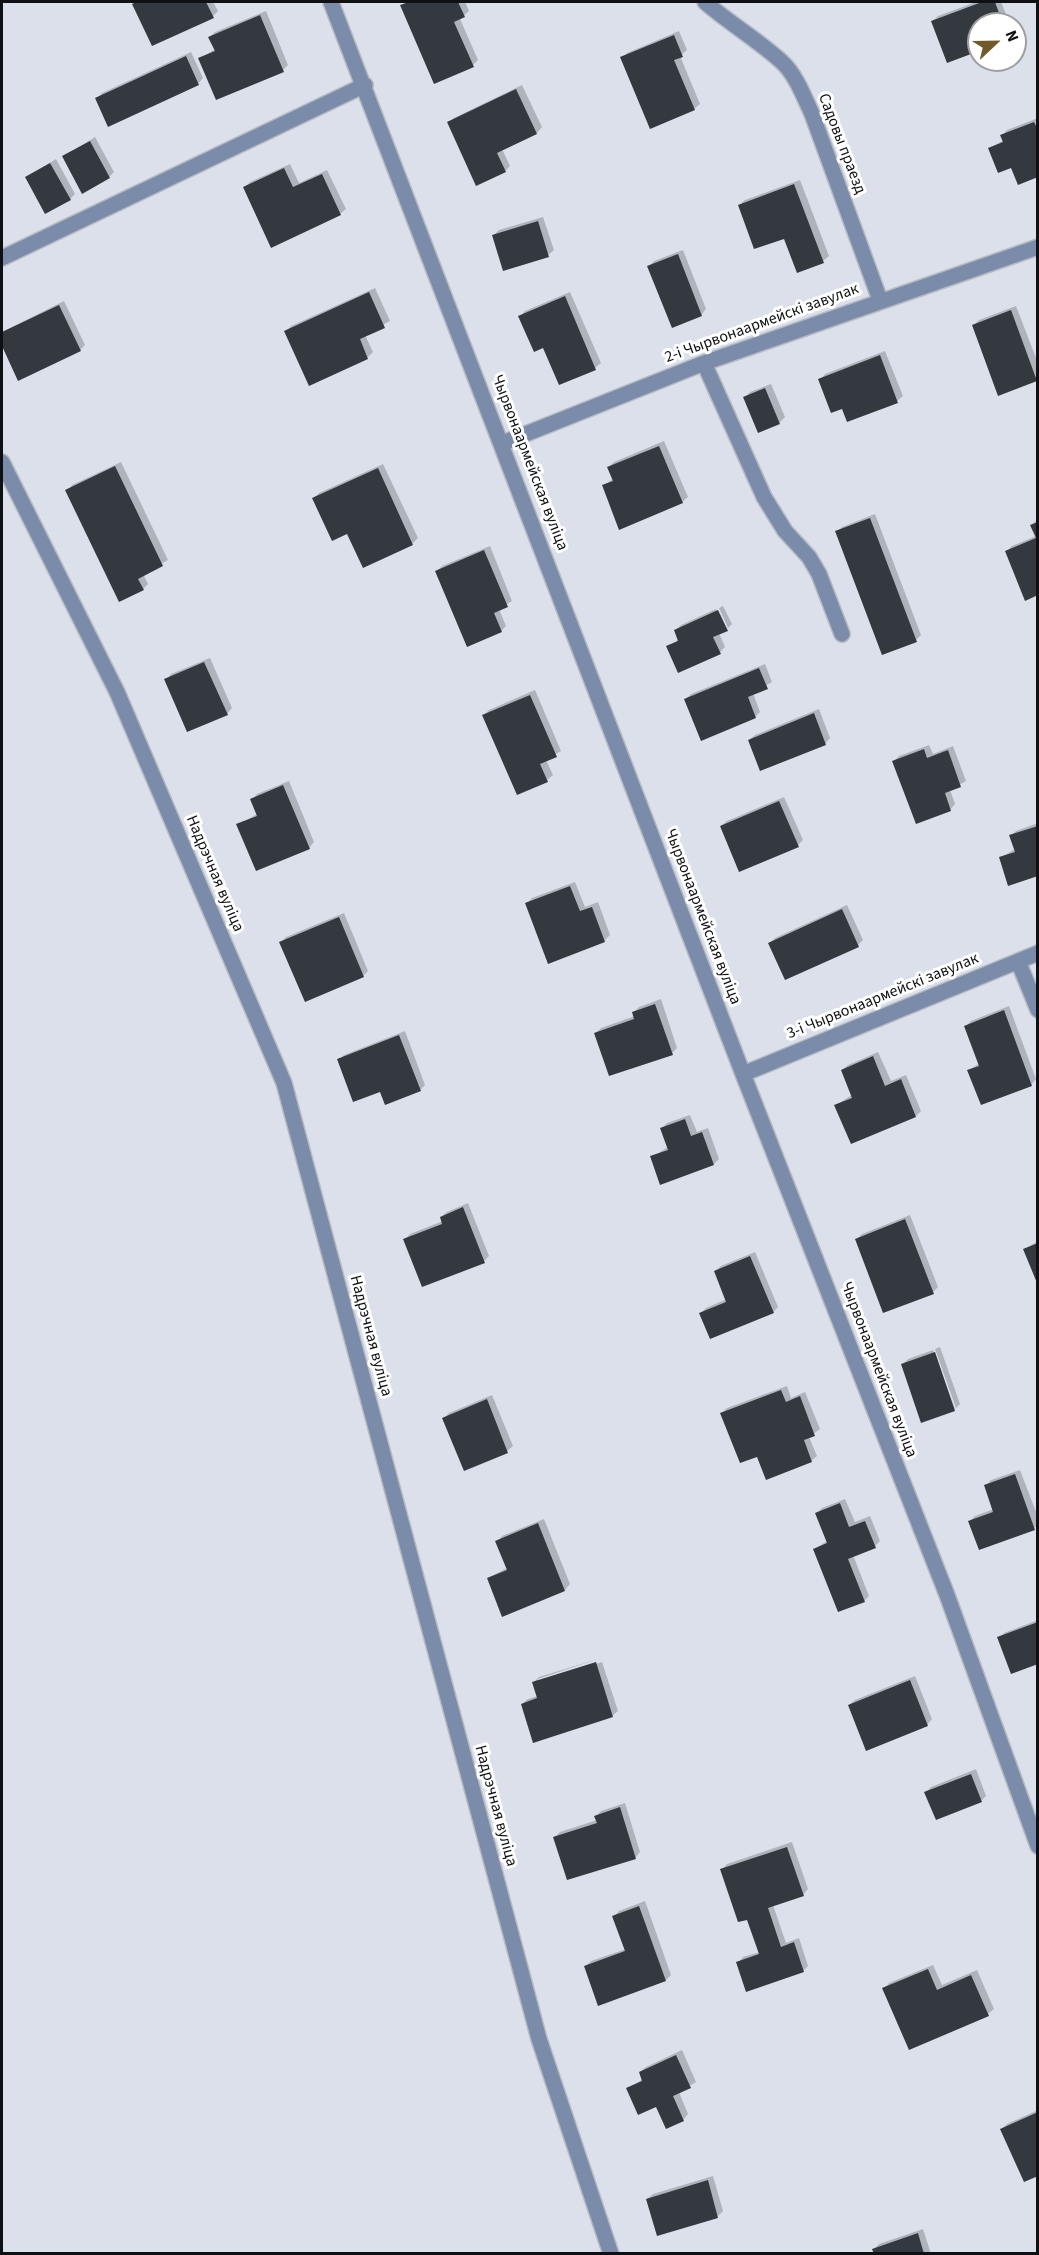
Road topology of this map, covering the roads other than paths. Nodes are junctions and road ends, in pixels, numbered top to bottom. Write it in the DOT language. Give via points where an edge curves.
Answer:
graph roads {
  1 [pos="331,2"];
  2 [pos="705,2"];
  3 [pos="365,85"];
  4 [pos="1038,247"];
  5 [pos="2,258"];
  6 [pos="880,300"];
  7 [pos="704,363"];
  8 [pos="503,443"];
  9 [pos="2,462"];
  10 [pos="842,634"];
  11 [pos="1038,952"];
  12 [pos="1018,961"];
  13 [pos="1038,1010"];
  14 [pos="743,1074"];
  15 [pos="1038,1846"];
  16 [pos="611,2253"];
  1 -- 3 [label="street, Чырвонаармейская вуліца"];
  2 -- 6 [label="street, Садовы праезд" via="783,63 799,87"];
  3 -- 5 [label="street"];
  3 -- 8 [label="street, Чырвонаармейская вуліца"];
  4 -- 6 [label="street, 2-і Чырвонаармейскі завулак"];
  6 -- 7 [label="street, 2-і Чырвонаармейскі завулак"];
  7 -- 8 [label="street, 2-і Чырвонаармейскі завулак"];
  7 -- 10 [label="street" via="764,497 814,566"];
  8 -- 14 [label="street, Чырвонаармейская вуліца"];
  9 -- 16 [label="street, Надрэчная вуліца" via="117,692 284,1083 539,2039"];
  11 -- 12 [label="street, 3-і Чырвонаармейскі завулак"];
  12 -- 13 [label="street"];
  12 -- 14 [label="street, 3-і Чырвонаармейскі завулак"];
  14 -- 15 [label="street, Чырвонаармейская вуліца" via="947,1595"];
}
